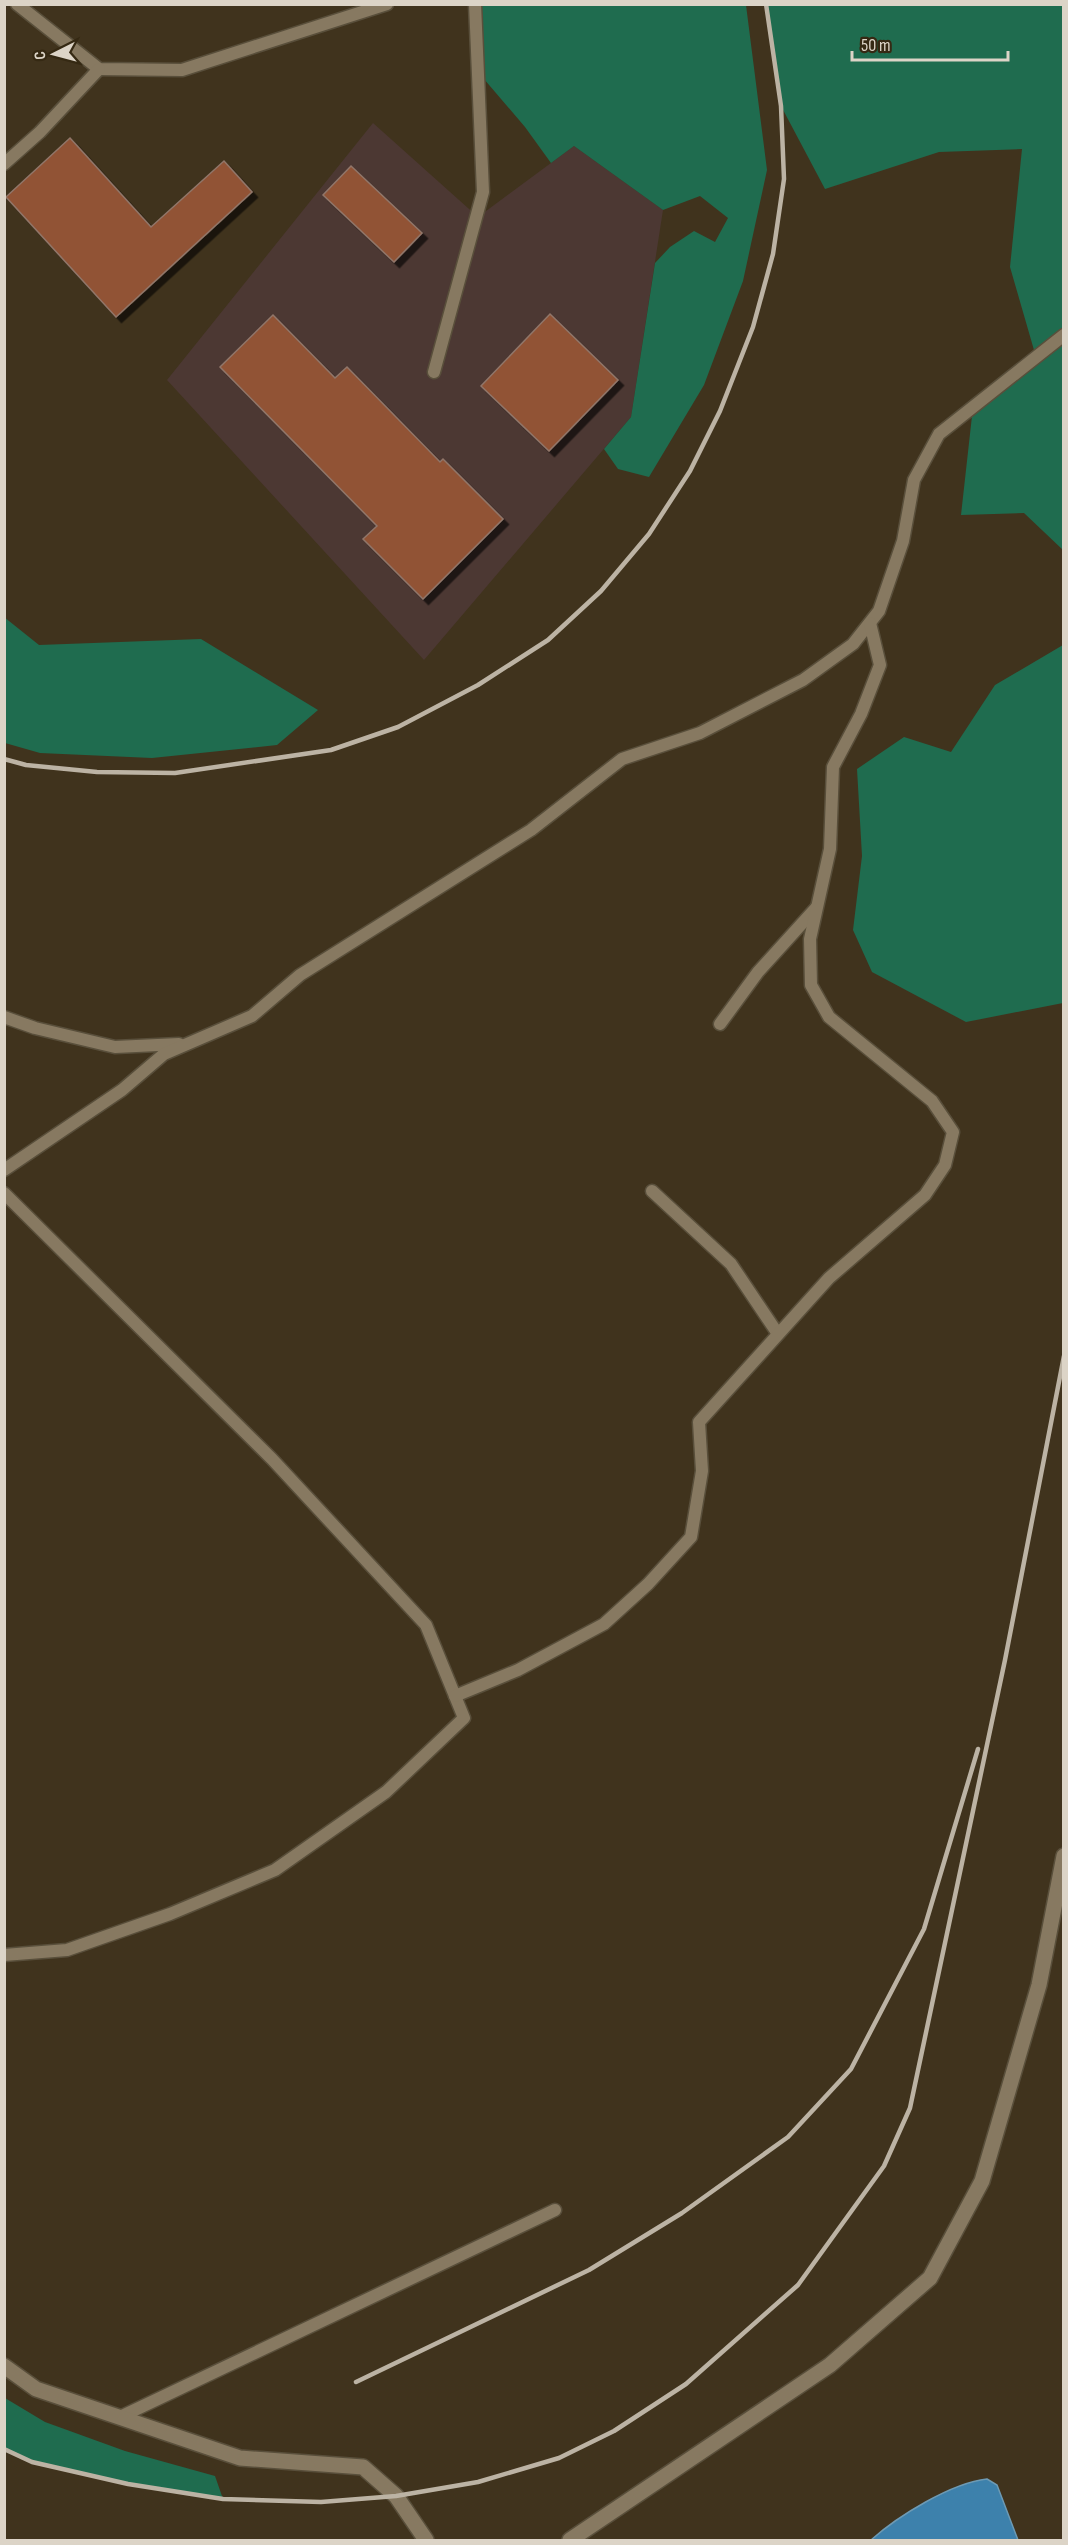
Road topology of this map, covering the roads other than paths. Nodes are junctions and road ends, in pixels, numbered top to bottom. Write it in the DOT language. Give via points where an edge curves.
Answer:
graph roads {
  1 [pos="17,4"];
  2 [pos="387,4"];
  3 [pos="476,4"];
  4 [pos="99,69"];
  5 [pos="4,164"];
  6 [pos="1064,335"];
  7 [pos="434,372"];
  8 [pos="870,623"];
  9 [pos="817,907"];
  10 [pos="4,1017"];
  11 [pos="720,1024"];
  12 [pos="186,1044"];
  13 [pos="4,1170"];
  14 [pos="652,1191"];
  15 [pos="4,1193"];
  16 [pos="778,1334"];
  17 [pos="455,1696"];
  18 [pos="1064,1856"];
  19 [pos="4,1955"];
  20 [pos="555,2210"];
  21 [pos="4,2366"];
  22 [pos="120,2417"];
  23 [pos="426,2541"];
  24 [pos="570,2541"];
  1 -- 4 [label="lane"];
  2 -- 4 [label="lane" via="182,70"];
  3 -- 7 [label="lane" via="483,192"];
  4 -- 5 [label="lane"];
  6 -- 8 [label="lane" via="939,434 914,480 903,541 879,611"];
  8 -- 9 [label="lane" via="880,665 861,714 833,767 830,849"];
  8 -- 12 [label="lane" via="853,644 803,680 700,733 622,759 531,830 300,975 252,1016"];
  9 -- 11 [label="lane" via="758,972"];
  9 -- 16 [label="lane" via="810,939 811,985 829,1017 932,1101 953,1132 945,1165 925,1195 829,1278"];
  10 -- 12 [label="lane" via="115,1047"];
  12 -- 13 [label="lane" via="164,1054 122,1090"];
  14 -- 16 [label="lane" via="731,1264"];
  15 -- 17 [label="lane" via="272,1459 426,1625"];
  16 -- 17 [label="lane" via="699,1422 702,1471 691,1536 648,1584 603,1624 518,1670"];
  17 -- 19 [label="lane" via="464,1718 386,1792 275,1870 170,1914 67,1950"];
  18 -- 24 [label="street" via="1039,1986 982,2181 930,2278 830,2365"];
  20 -- 22 [label="lane"];
  21 -- 22 [label="street" via="36,2389"];
  22 -- 23 [label="street" via="240,2458 363,2467 396,2496"];
}
